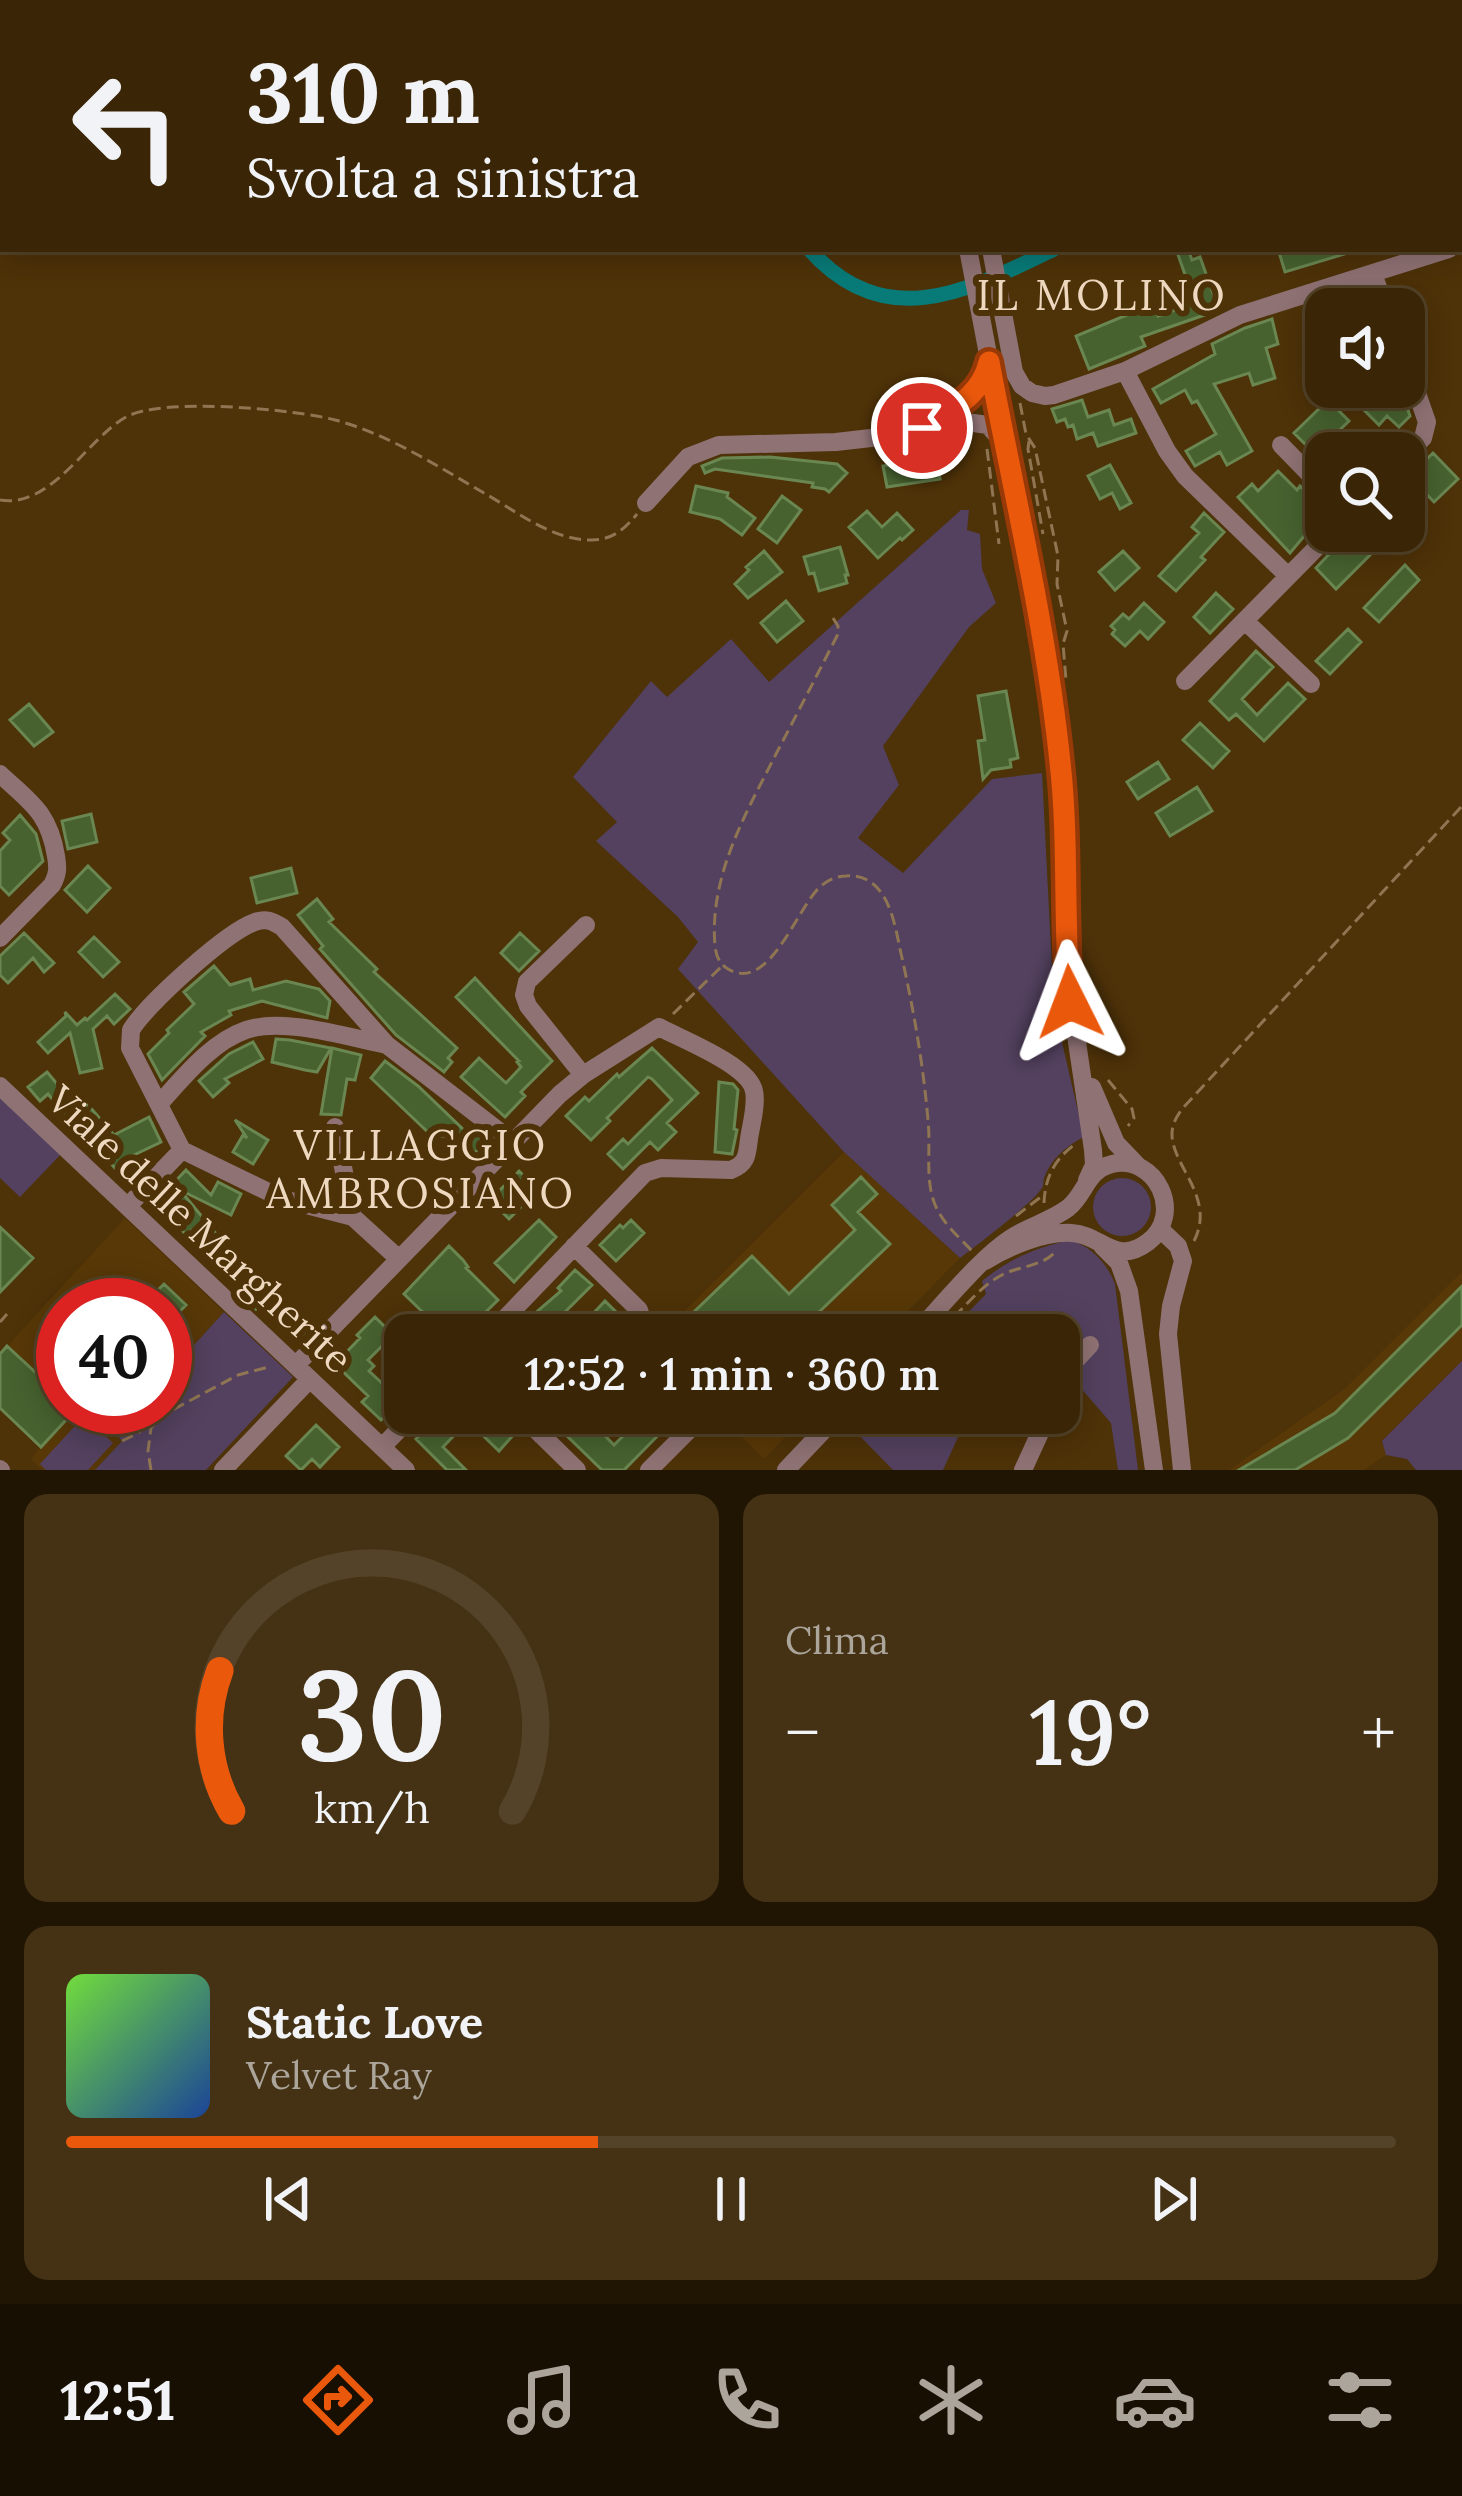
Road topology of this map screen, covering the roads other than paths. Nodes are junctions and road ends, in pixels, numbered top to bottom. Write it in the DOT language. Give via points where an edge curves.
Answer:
graph roads {
  1 [pos="969,252"];
  2 [pos="992,252"];
  3 [pos="1440,252"];
  4 [pos="1373,274"];
  5 [pos="1378,288"];
  6 [pos="989,362"];
  7 [pos="1125,371"];
  8 [pos="967,414"];
  9 [pos="1004,445"];
  10 [pos="1281,445"];
  11 [pos="1305,470"];
  12 [pos="646,503"];
  13 [pos="1312,552"];
  14 [pos="1288,576"];
  15 [pos="1245,621"];
  16 [pos="1186,681"];
  17 [pos="1311,684"];
  18 [pos="0,774"];
  19 [pos="586,925"];
  20 [pos="0,938"];
  21 [pos="387,1045"];
  22 [pos="1081,1061"];
  23 [pos="583,1075"];
  24 [pos="0,1086"];
  25 [pos="159,1104"];
  26 [pos="335,1127"];
  27 [pos="513,1142"];
  28 [pos="182,1150"];
  29 [pos="1146,1171"];
  30 [pos="1084,1186"];
  31 [pos="128,1206"];
  32 [pos="353,1217"];
  33 [pos="1155,1234"];
  34 [pos="1098,1244"];
  35 [pos="574,1246"];
  36 [pos="985,1252"];
  37 [pos="399,1259"];
  38 [pos="509,1314"];
  39 [pos="640,1314"];
  40 [pos="932,1314"];
  41 [pos="1134,1314"];
  42 [pos="1090,1345"];
  43 [pos="1080,1356"];
  44 [pos="297,1367"];
  45 [pos="395,1434"];
  46 [pos="685,1434"];
  47 [pos="820,1434"];
  48 [pos="1039,1434"];
  49 [pos="541,1435"];
  50 [pos="382,1447"];
  51 [pos="223,1470"];
  52 [pos="406,1470"];
  53 [pos="578,1470"];
  54 [pos="650,1470"];
  55 [pos="786,1470"];
  56 [pos="1023,1470"];
  57 [pos="1154,1470"];
  58 [pos="1182,1470"];
  1 -- 6 [label="street"];
  2 -- 7 [label="street" via="1022,386 1049,396"];
  3 -- 4 [label="street"];
  4 -- 5 [label="street"];
  4 -- 7 [label="street" via="1240,315"];
  6 -- 8 [label="street"];
  6 -- 9 [label="street"];
  7 -- 14 [label="street" via="1179,469"];
  8 -- 9 [label="street"];
  8 -- 12 [label="street" via="897,435 712,446 683,461"];
  9 -- 22 [label="street" via="1057,735 1069,988"];
  10 -- 11 [label="street"];
  13 -- 14 [label="street"];
  14 -- 15 [label="street"];
  15 -- 16 [label="street"];
  15 -- 17 [label="street"];
  18 -- 20 [label="street" via="47,820 58,866 52,885"];
  19 -- 23 [label="street" via="524,991"];
  21 -- 25 [label="street" via="253,1028 222,1043"];
  21 -- 25 [label="street" via="285,930 254,922 132,1027 130,1048"];
  21 -- 27 [label="street"];
  22 -- 29 [label="street" via="1116,1143"];
  22 -- 30 [label="street" via="1094,1150"];
  23 -- 27 [label="street"];
  23 -- 35 [label="street" via="659,1028 737,1070 755,1095 741,1166 650,1171"];
  24 -- 31 [label="street, Viale delle Margherite"];
  25 -- 28 [label="street"];
  26 -- 32 [label="street"];
  27 -- 37 [label="street"];
  28 -- 31 [label="street"];
  28 -- 32 [label="street" via="284,1199"];
  29 -- 30 [label="street" via="1114,1164"];
  29 -- 33 [label="street" via="1164,1196"];
  30 -- 34 [label="street" via="1079,1217"];
  30 -- 36 [label="street" via="1068,1208"];
  31 -- 44 [label="street, Viale delle Margherite"];
  32 -- 37 [label="street"];
  33 -- 34 [label="street" via="1132,1250"];
  33 -- 41 [label="street" via="1136,1265"];
  33 -- 58 [label="street" via="1176,1243 1183,1265 1168,1334"];
  34 -- 36 [label="street" via="1059,1233"];
  34 -- 41 [label="street" via="1121,1267"];
  35 -- 38 [label="street"];
  35 -- 39 [label="street"];
  36 -- 40 [label="street"];
  37 -- 44 [label="street"];
  41 -- 57 [label="street"];
  42 -- 43 [label="street"];
  44 -- 50 [label="street, Viale delle Margherite"];
  44 -- 51 [label="street"];
  45 -- 50 [label="street"];
  46 -- 54 [label="street"];
  47 -- 55 [label="street"];
  48 -- 56 [label="street"];
  49 -- 53 [label="street"];
  50 -- 52 [label="street, Viale delle Margherite"];
}
